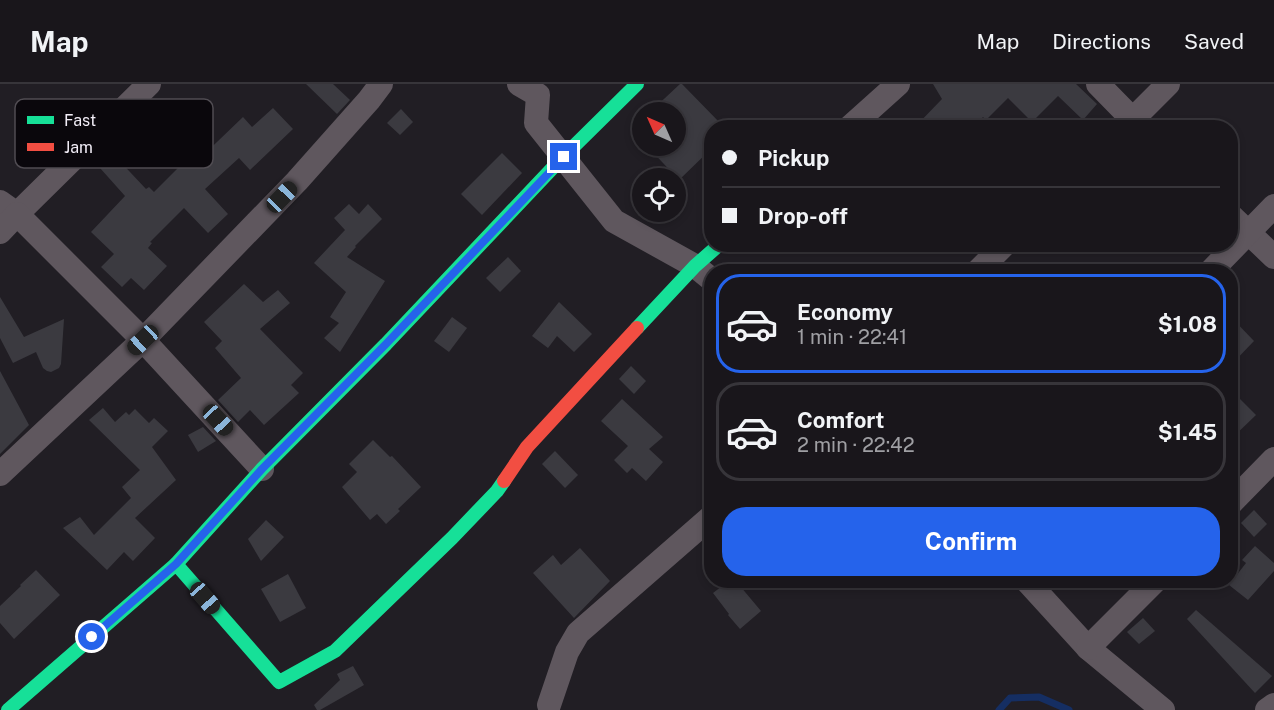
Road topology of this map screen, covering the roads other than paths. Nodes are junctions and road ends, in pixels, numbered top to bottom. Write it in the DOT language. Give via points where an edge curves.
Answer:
graph roads {
  1 [pos="149,84"];
  2 [pos="381,84"];
  3 [pos="519,84"];
  4 [pos="637,84"];
  5 [pos="898,84"];
  6 [pos="1098,84"];
  7 [pos="1168,84"];
  8 [pos="132,99"];
  9 [pos="858,120"];
  10 [pos="1129,120"];
  11 [pos="1137,120"];
  12 [pos="564,157"];
  13 [pos="54,168"];
  14 [pos="1274,206"];
  15 [pos="9,208"];
  16 [pos="1238,223"];
  17 [pos="0,232"];
  18 [pos="1248,232"];
  19 [pos="1238,243"];
  20 [pos="997,252"];
  21 [pos="1229,252"];
  22 [pos="1274,257"];
  23 [pos="985,264"];
  24 [pos="1218,264"];
  25 [pos="703,273"];
  26 [pos="143,340"];
  27 [pos="1274,459"];
  28 [pos="262,469"];
  29 [pos="0,474"];
  30 [pos="1238,496"];
  31 [pos="704,523"];
  32 [pos="176,564"];
  33 [pos="1033,588"];
  34 [pos="1148,588"];
  35 [pos="1088,648"];
  36 [pos="549,705"];
  37 [pos="1274,705"];
  38 [pos="8,710"];
  39 [pos="1164,710"];
  40 [pos="1268,710"];
  1 -- 8 [label="street"];
  2 -- 26 [label="street" via="297,181"];
  3 -- 12 [label="street" via="538,95 536,123"];
  4 -- 12 [label="street"];
  5 -- 9 [label="street"];
  6 -- 10 [label="street"];
  7 -- 11 [label="street"];
  12 -- 25 [label="street" via="614,221"];
  12 -- 28 [label="street"];
  13 -- 15 [label="street"];
  14 -- 18 [label="street"];
  15 -- 17 [label="street"];
  15 -- 26 [label="street"];
  16 -- 18 [label="street"];
  18 -- 19 [label="street"];
  18 -- 22 [label="street"];
  20 -- 23 [label="street"];
  21 -- 24 [label="street"];
  25 -- 32 [label="street" via="527,447 497,491 336,651 279,682"];
  26 -- 28 [label="street"];
  26 -- 29 [label="street"];
  27 -- 30 [label="street"];
  28 -- 32 [label="street"];
  31 -- 36 [label="street" via="578,633 567,652"];
  32 -- 38 [label="street"];
  33 -- 35 [label="street"];
  34 -- 35 [label="street"];
  35 -- 39 [label="street"];
  37 -- 40 [label="street"];
}
